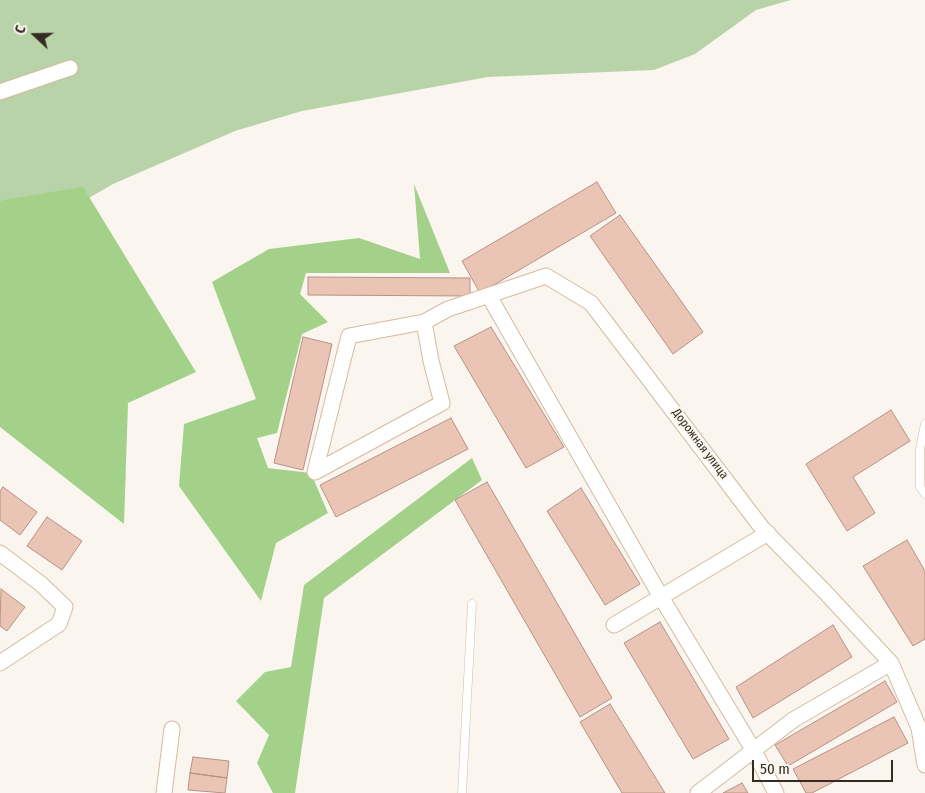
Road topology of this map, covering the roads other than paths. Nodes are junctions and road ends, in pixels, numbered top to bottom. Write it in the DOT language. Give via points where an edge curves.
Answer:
graph roads {
  1 [pos="70,68"];
  2 [pos="0,92"];
  3 [pos="489,296"];
  4 [pos="424,322"];
  5 [pos="925,424"];
  6 [pos="925,494"];
  7 [pos="768,533"];
  8 [pos="0,553"];
  9 [pos="661,597"];
  10 [pos="472,604"];
  11 [pos="614,625"];
  12 [pos="0,663"];
  13 [pos="890,664"];
  14 [pos="172,729"];
  15 [pos="754,750"];
  16 [pos="925,764"];
  17 [pos="164,793"];
  18 [pos="462,793"];
  19 [pos="698,793"];
  20 [pos="776,793"];
  1 -- 2 [label="street"];
  3 -- 4 [label="street, Дорожная улица"];
  3 -- 7 [label="street, Дорожная улица" via="546,276 591,303"];
  3 -- 9 [label="street"];
  4 -- 4 [label="street, Дорожная улица" via="442,403 314,472 349,336"];
  5 -- 6 [label="lane" via="920,450 920,487"];
  7 -- 9 [label="street"];
  7 -- 13 [label="street, Дорожная улица"];
  8 -- 12 [label="street" via="65,607 59,624"];
  9 -- 11 [label="street"];
  9 -- 15 [label="street"];
  10 -- 18 [label="lane"];
  13 -- 15 [label="street" via="793,720"];
  13 -- 16 [label="street, Дорожная улица" via="919,728"];
  14 -- 17 [label="street"];
  15 -- 19 [label="street"];
  15 -- 20 [label="street"];
}
